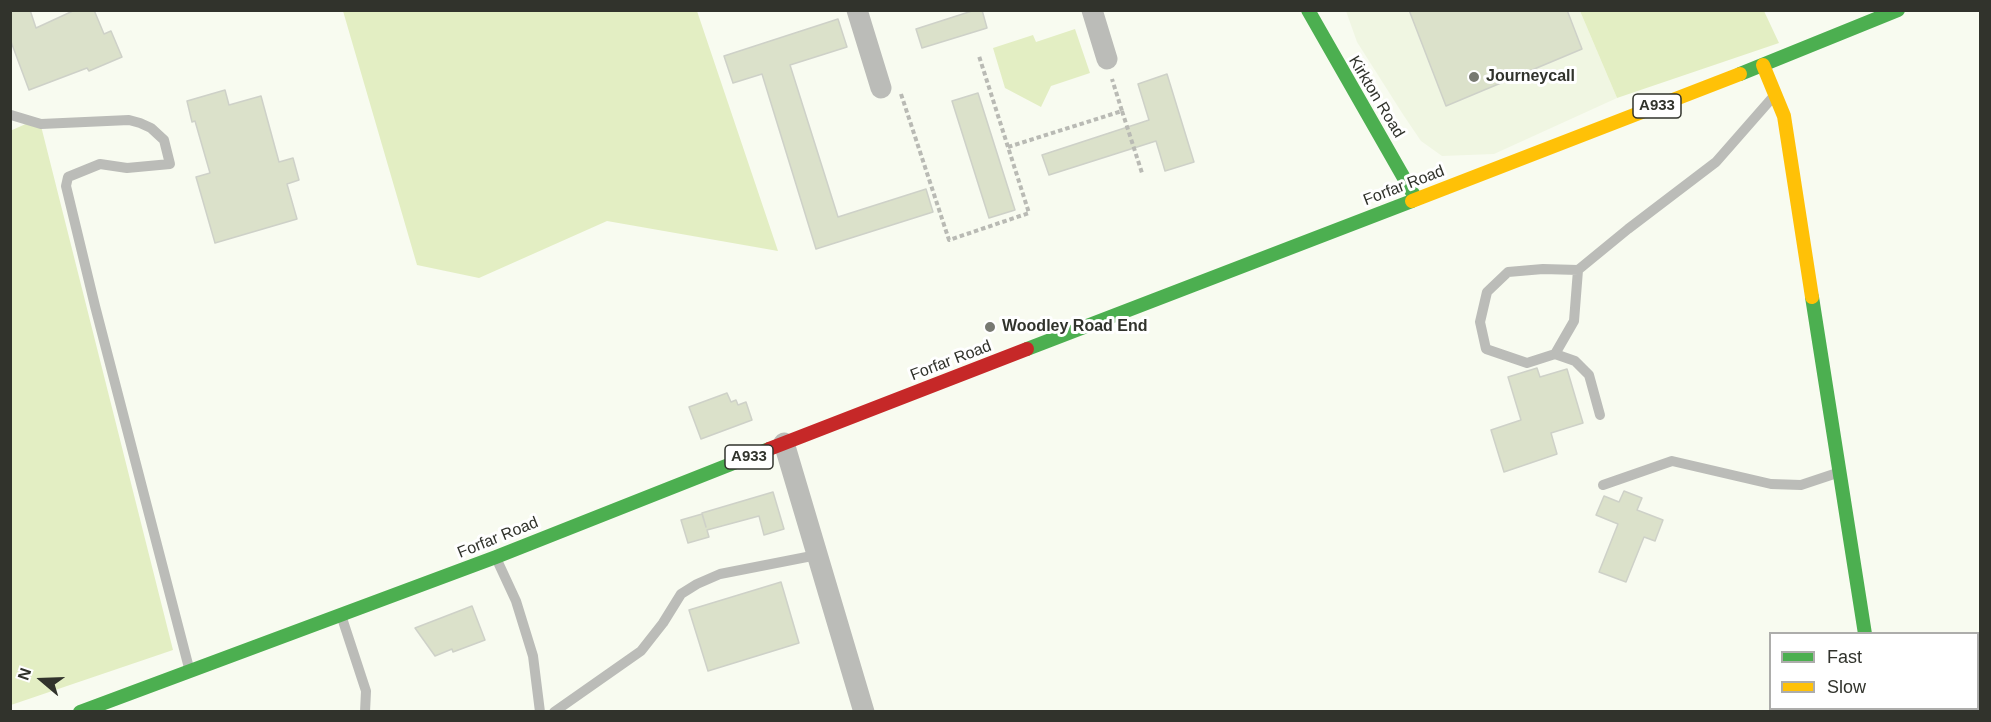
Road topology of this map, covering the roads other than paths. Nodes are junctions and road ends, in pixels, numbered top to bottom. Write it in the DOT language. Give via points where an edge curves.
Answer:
graph roads {
  1 [pos="857,10"];
  2 [pos="1092,10"];
  3 [pos="1308,10"];
  4 [pos="1898,10"];
  5 [pos="1107,59"];
  6 [pos="1763,65"];
  7 [pos="891,91"];
  8 [pos="1775,94"];
  9 [pos="11,115"];
  10 [pos="1416,199"];
  11 [pos="1578,270"];
  12 [pos="1555,354"];
  13 [pos="1600,415"];
  14 [pos="784,443"];
  15 [pos="1840,472"];
  16 [pos="1603,485"];
  17 [pos="818,555"];
  18 [pos="496,557"];
  19 [pos="341,615"];
  20 [pos="1865,632"];
  21 [pos="190,671"];
  22 [pos="81,711"];
  23 [pos="365,711"];
  24 [pos="540,711"];
  25 [pos="554,711"];
  26 [pos="864,711"];
  1 -- 7 [label="street"];
  2 -- 5 [label="street"];
  3 -- 10 [label="main road, Kirkton Road"];
  4 -- 6 [label="main road, Forfar Road / A933"];
  6 -- 8 [label="main road"];
  6 -- 10 [label="main road, Forfar Road / A933"];
  8 -- 11 [label="lane" via="1716,162"];
  8 -- 15 [label="main road" via="1784,116"];
  9 -- 21 [label="lane" via="41,124 129,120 151,128 164,140 170,164 127,168 100,164 68,177 66,186"];
  10 -- 14 [label="main road, Forfar Road / A933"];
  11 -- 12 [label="lane" via="1574,321"];
  11 -- 12 [label="lane" via="1508,272 1487,292 1480,322 1486,349 1527,363"];
  12 -- 13 [label="lane" via="1575,361 1589,375"];
  14 -- 17 [label="street"];
  14 -- 18 [label="main road, Forfar Road / A933"];
  15 -- 16 [label="lane" via="1801,485 1771,484 1672,461"];
  15 -- 20 [label="main road"];
  17 -- 25 [label="lane" via="720,574 696,584 681,594 641,651"];
  17 -- 26 [label="street"];
  18 -- 19 [label="main road, Forfar Road / A933"];
  18 -- 24 [label="lane" via="516,601 532,656"];
  19 -- 21 [label="main road, Forfar Road / A933"];
  19 -- 23 [label="lane" via="366,691"];
  21 -- 22 [label="main road, Forfar Road / A933"];
}
